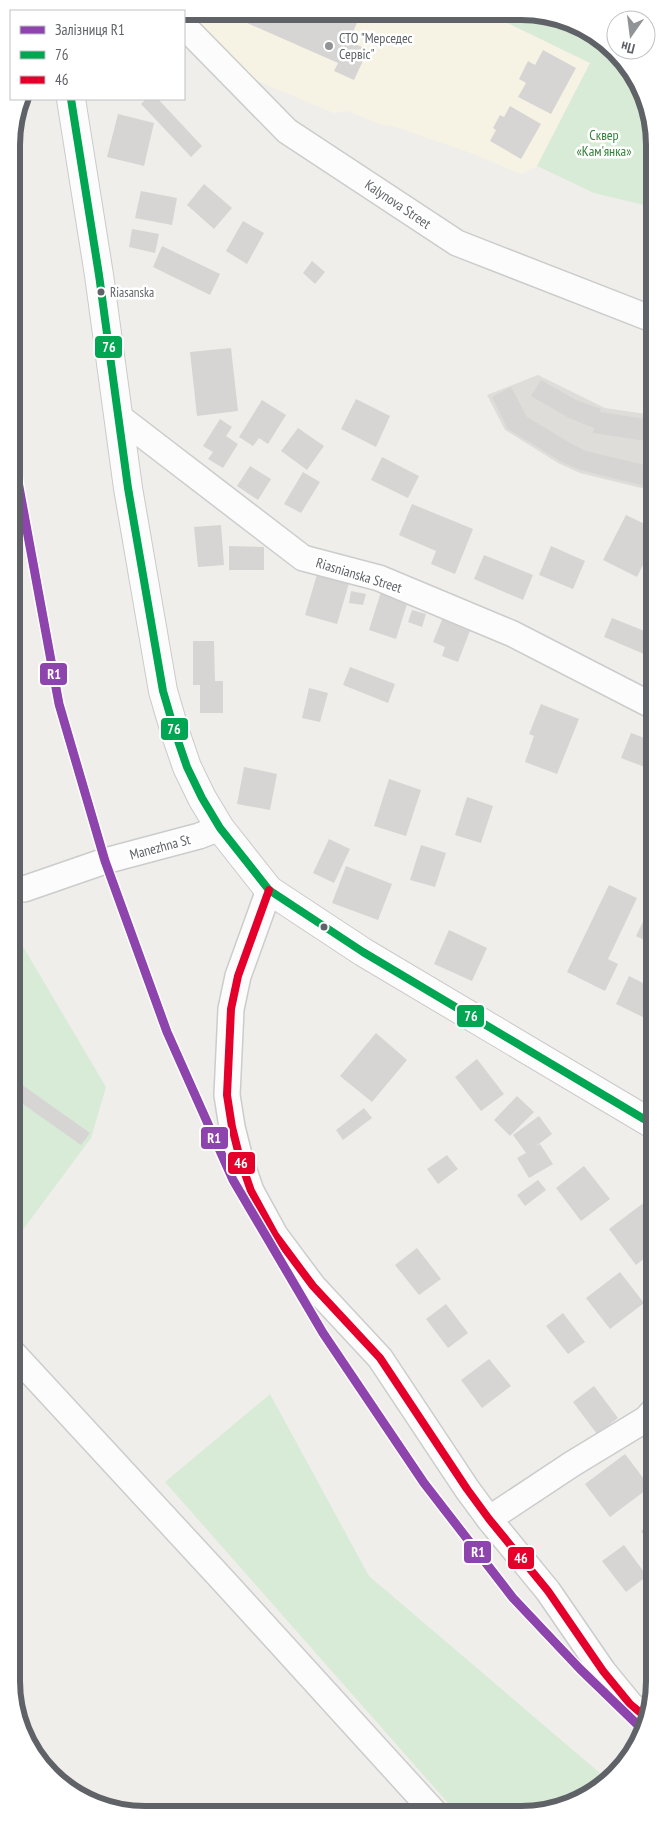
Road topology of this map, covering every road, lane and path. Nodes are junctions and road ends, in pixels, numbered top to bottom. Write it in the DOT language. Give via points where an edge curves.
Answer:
graph roads {
  1 [pos="185,27"];
  2 [pos="71,100"];
  3 [pos="646,316"];
  4 [pos="118,416"];
  5 [pos="646,702"];
  6 [pos="220,828"];
  7 [pos="20,889"];
  8 [pos="269,890"];
  9 [pos="646,1120"];
  10 [pos="20,1361"];
  11 [pos="646,1419"];
  12 [pos="489,1519"];
  13 [pos="642,1714"];
  14 [pos="428,1806"];
  1 -- 3 [label="street, Kalynova Street" via="287,131 457,243"];
  2 -- 4 [label="main road"];
  4 -- 5 [label="street, Riasnianska Street" via="303,558 379,578 513,634"];
  4 -- 6 [label="main road" via="164,691 188,767"];
  6 -- 7 [label="street, Manezhna St"];
  6 -- 8 [label="main road"];
  8 -- 9 [label="main road" via="363,952"];
  8 -- 12 [label="street" via="238,976 231,1009 227,1095 240,1159 251,1192 275,1234 312,1286 380,1358"];
  10 -- 14 [label="street"];
  11 -- 12 [label="street"];
  12 -- 13 [label="street" via="548,1590 603,1671"];
}
